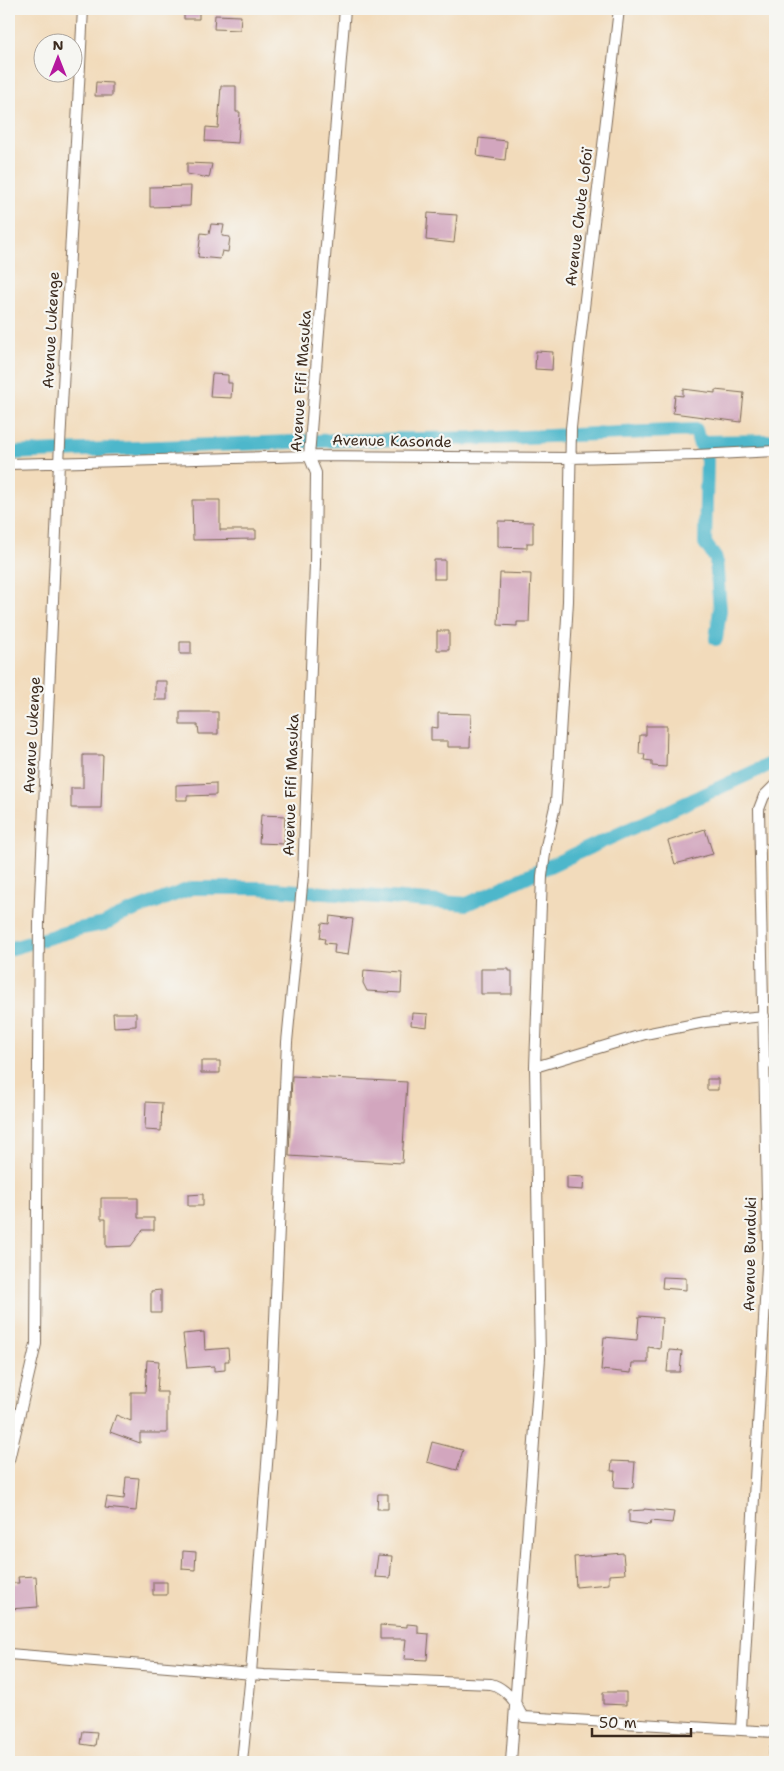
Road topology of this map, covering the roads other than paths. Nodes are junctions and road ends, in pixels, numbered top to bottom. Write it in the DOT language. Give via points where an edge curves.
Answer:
graph roads {
  1 [pos="83,9"];
  2 [pos="346,9"];
  3 [pos="619,9"];
  4 [pos="775,451"];
  5 [pos="309,456"];
  6 [pos="570,458"];
  7 [pos="59,463"];
  8 [pos="9,464"];
  9 [pos="775,786"];
  10 [pos="764,1016"];
  11 [pos="770,1064"];
  12 [pos="535,1067"];
  13 [pos="9,1460"];
  14 [pos="9,1654"];
  15 [pos="251,1674"];
  16 [pos="516,1704"];
  17 [pos="741,1729"];
  18 [pos="775,1732"];
  19 [pos="775,1750"];
  20 [pos="242,1762"];
  21 [pos="511,1762"];
  22 [pos="774,1762"];
  1 -- 7 [label="street, Avenue Lukenge"];
  2 -- 5 [label="street, Avenue Fifi Masuka"];
  3 -- 6 [label="street, Avenue Chute Lofoï" via="580,342"];
  4 -- 6 [label="street, Avenue Kasonde"];
  5 -- 6 [label="street, Avenue Kasonde"];
  5 -- 7 [label="street, Avenue Kasonde"];
  5 -- 15 [label="street, Avenue Fifi Masuka" via="316,473 315,564 303,876 287,1042 271,1412"];
  6 -- 12 [label="street, Avenue Chute Lofoï" via="568,611 556,802 542,876"];
  7 -- 8 [label="street, Avenue Kasonde"];
  7 -- 13 [label="street, Avenue Lukenge" via="39,921 36,1344"];
  9 -- 10 [label="street, Avenue Bunduki" via="764,796 759,809"];
  10 -- 11 [label="street, Avenue Bunduki"];
  10 -- 12 [label="street" via="705,1022 645,1034"];
  11 -- 17 [label="street, Avenue Bunduki" via="768,1248"];
  12 -- 16 [label="street, Avenue Chute Lofoï" via="540,1358"];
  14 -- 15 [label="street"];
  15 -- 16 [label="street" via="491,1684 499,1687"];
  15 -- 20 [label="street, Avenue Fifi Masuka"];
  16 -- 17 [label="street" via="521,1714 530,1718"];
  16 -- 21 [label="street, Avenue Chute Lofoï"];
  17 -- 18 [label="street"];
  19 -- 22 [label="street"];
}
